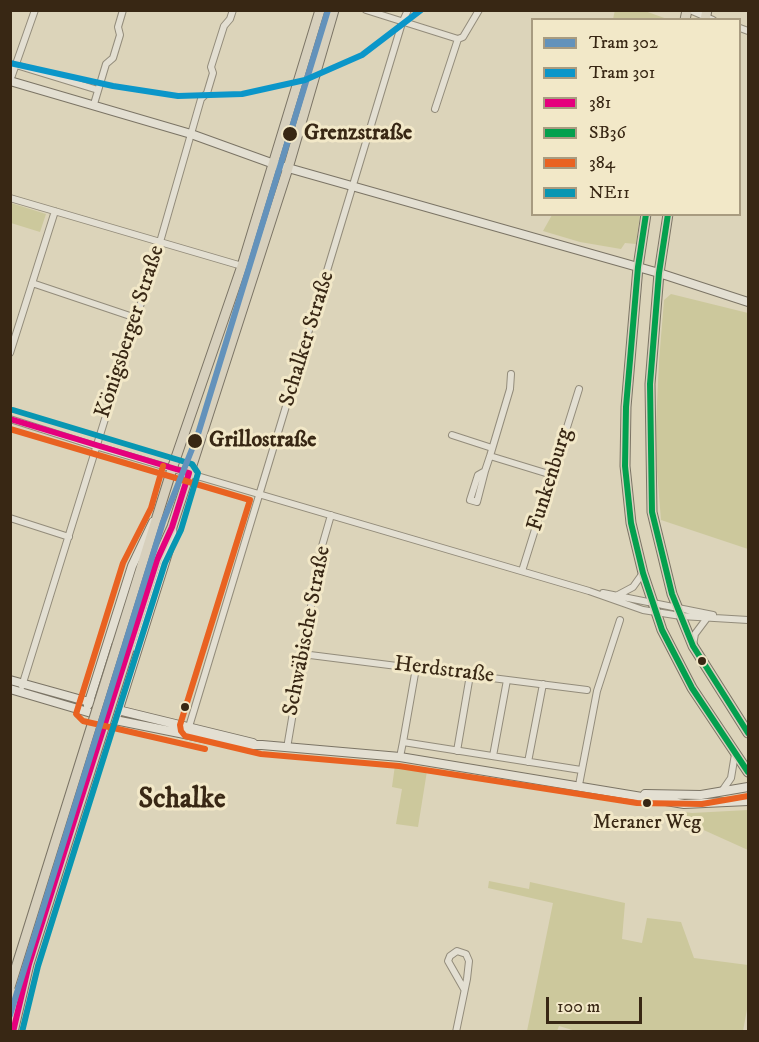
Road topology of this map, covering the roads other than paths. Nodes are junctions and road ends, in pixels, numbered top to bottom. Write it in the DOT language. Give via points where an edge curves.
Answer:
graph roads {
  1 [pos="34,10"];
  2 [pos="123,10"];
  3 [pos="233,10"];
  4 [pos="320,10"];
  5 [pos="334,10"];
  6 [pos="366,10"];
  7 [pos="408,10"];
  8 [pos="479,10"];
  9 [pos="688,10"];
  10 [pos="374,12"];
  11 [pos="708,17"];
  12 [pos="402,23"];
  13 [pos="460,38"];
  14 [pos="16,65"];
  15 [pos="10,81"];
  16 [pos="98,90"];
  17 [pos="94,104"];
  18 [pos="435,109"];
  19 [pos="191,134"];
  20 [pos="274,164"];
  21 [pos="288,168"];
  22 [pos="353,186"];
  23 [pos="10,198"];
  24 [pos="55,211"];
  25 [pos="646,216"];
  26 [pos="668,216"];
  27 [pos="160,242"];
  28 [pos="242,266"];
  29 [pos="638,267"];
  30 [pos="659,273"];
  31 [pos="32,283"];
  32 [pos="748,302"];
  33 [pos="136,318"];
  34 [pos="10,353"];
  35 [pos="511,375"];
  36 [pos="579,389"];
  37 [pos="10,419"];
  38 [pos="452,435"];
  39 [pos="96,446"];
  40 [pos="492,448"];
  41 [pos="490,456"];
  42 [pos="172,469"];
  43 [pos="485,471"];
  44 [pos="189,473"];
  45 [pos="552,475"];
  46 [pos="261,494"];
  47 [pos="159,512"];
  48 [pos="331,515"];
  49 [pos="10,518"];
  50 [pos="172,527"];
  51 [pos="69,537"];
  52 [pos="522,571"];
  53 [pos="643,573"];
  54 [pos="589,591"];
  55 [pos="618,595"];
  56 [pos="655,608"];
  57 [pos="679,612"];
  58 [pos="708,618"];
  59 [pos="731,619"];
  60 [pos="620,620"];
  61 [pos="748,620"];
  62 [pos="693,646"];
  63 [pos="301,656"];
  64 [pos="416,668"];
  65 [pos="470,675"];
  66 [pos="10,680"];
  67 [pos="507,680"];
  68 [pos="543,684"];
  69 [pos="21,688"];
  70 [pos="10,689"];
  71 [pos="587,690"];
  72 [pos="89,702"];
  73 [pos="118,710"];
  74 [pos="85,712"];
  75 [pos="116,720"];
  76 [pos="188,732"];
  77 [pos="748,733"];
  78 [pos="403,742"];
  79 [pos="286,748"];
  80 [pos="457,750"];
  81 [pos="735,753"];
  82 [pos="494,756"];
  83 [pos="400,757"];
  84 [pos="528,762"];
  85 [pos="581,770"];
  86 [pos="748,772"];
  87 [pos="579,785"];
  88 [pos="748,787"];
  89 [pos="721,793"];
  90 [pos="638,794"];
  91 [pos="748,801"];
  92 [pos="10,987"];
  93 [pos="464,989"];
  94 [pos="13,1032"];
  95 [pos="456,1032"];
  1 -- 14 [label="street"];
  2 -- 16 [label="street" via="120,35"];
  3 -- 19 [label="street, Königsberger Straße" via="224,26 207,93 201,99"];
  4 -- 20 [label="main road"];
  5 -- 21 [label="main road"];
  6 -- 10 [label="street"];
  7 -- 12 [label="street, Schalker Straße"];
  8 -- 13 [label="street"];
  9 -- 11 [label="street"];
  10 -- 12 [label="street"];
  12 -- 13 [label="street"];
  12 -- 22 [label="street, Schalker Straße"];
  13 -- 18 [label="street"];
  14 -- 15 [label="street"];
  14 -- 16 [label="street"];
  15 -- 17 [label="street"];
  16 -- 17 [label="street"];
  17 -- 19 [label="street"];
  19 -- 20 [label="street"];
  19 -- 27 [label="street, Königsberger Straße"];
  20 -- 21 [label="street"];
  20 -- 28 [label="main road"];
  21 -- 22 [label="street"];
  21 -- 44 [label="main road"];
  22 -- 29 [label="street"];
  22 -- 46 [label="street, Schalker Straße"];
  23 -- 24 [label="street"];
  24 -- 27 [label="street"];
  24 -- 31 [label="street"];
  25 -- 29 [label="main road"];
  26 -- 30 [label="main road"];
  27 -- 28 [label="street"];
  27 -- 33 [label="street, Königsberger Straße"];
  28 -- 42 [label="main road"];
  29 -- 30 [label="street"];
  29 -- 53 [label="main road" via="625,466 631,524"];
  30 -- 32 [label="street"];
  30 -- 57 [label="main road" via="650,384 652,512"];
  31 -- 33 [label="street"];
  31 -- 34 [label="street"];
  33 -- 39 [label="street, Königsberger Straße"];
  35 -- 40 [label="street"];
  36 -- 45 [label="street, Funkenburg"];
  37 -- 39 [label="street"];
  38 -- 40 [label="street"];
  39 -- 42 [label="street"];
  39 -- 51 [label="street, Königsberger Straße"];
  40 -- 41 [label="street"];
  41 -- 43 [label="street"];
  41 -- 45 [label="street"];
  42 -- 44 [label="street"];
  42 -- 47 [label="main road"];
  44 -- 46 [label="street"];
  44 -- 50 [label="main road"];
  45 -- 52 [label="street, Funkenburg"];
  46 -- 48 [label="street"];
  46 -- 76 [label="street, Schalker Straße"];
  47 -- 72 [label="street" via="132,566"];
  47 -- 92 [label="main road, bridge"];
  48 -- 52 [label="street"];
  48 -- 63 [label="street, Schwäbische Straße"];
  49 -- 51 [label="street"];
  50 -- 73 [label="street" via="173,537"];
  50 -- 94 [label="main road, bridge" via="157,560 29,964"];
  51 -- 69 [label="street, Königsberger Straße"];
  52 -- 54 [label="street"];
  53 -- 55 [label="street" via="633,586"];
  53 -- 56 [label="main road"];
  54 -- 55 [label="street"];
  54 -- 56 [label="street"];
  55 -- 56 [label="street"];
  56 -- 57 [label="street"];
  56 -- 81 [label="main road" via="690,684"];
  57 -- 58 [label="street"];
  57 -- 59 [label="street"];
  57 -- 62 [label="main road"];
  58 -- 59 [label="street"];
  58 -- 62 [label="street" via="695,634"];
  59 -- 61 [label="street"];
  60 -- 85 [label="street" via="598,689"];
  62 -- 77 [label="main road"];
  63 -- 64 [label="street, Herdstraße"];
  63 -- 79 [label="street, Schwäbische Straße"];
  64 -- 65 [label="street, Herdstraße"];
  64 -- 78 [label="street"];
  65 -- 67 [label="street, Herdstraße"];
  65 -- 80 [label="street"];
  66 -- 69 [label="street"];
  67 -- 68 [label="street, Herdstraße"];
  67 -- 82 [label="street"];
  68 -- 71 [label="street, Herdstraße"];
  68 -- 84 [label="street"];
  69 -- 70 [label="street"];
  69 -- 72 [label="street"];
  69 -- 74 [label="street"];
  72 -- 73 [label="street"];
  72 -- 74 [label="street"];
  73 -- 75 [label="street"];
  73 -- 76 [label="street"];
  74 -- 75 [label="street"];
  75 -- 76 [label="street"];
  76 -- 79 [label="street" via="238,746"];
  78 -- 80 [label="street"];
  78 -- 83 [label="street"];
  79 -- 83 [label="street"];
  80 -- 82 [label="street"];
  81 -- 86 [label="main road"];
  81 -- 89 [label="street" via="731,778"];
  82 -- 84 [label="street"];
  83 -- 87 [label="street"];
  84 -- 85 [label="street"];
  85 -- 87 [label="street"];
  87 -- 90 [label="street"];
  88 -- 89 [label="street"];
  89 -- 90 [label="street"];
  90 -- 91 [label="street" via="684,804"];
  93 -- 93 [label="street" via="469,961 466,954 457,951 448,961"];
  93 -- 95 [label="street"];
}
